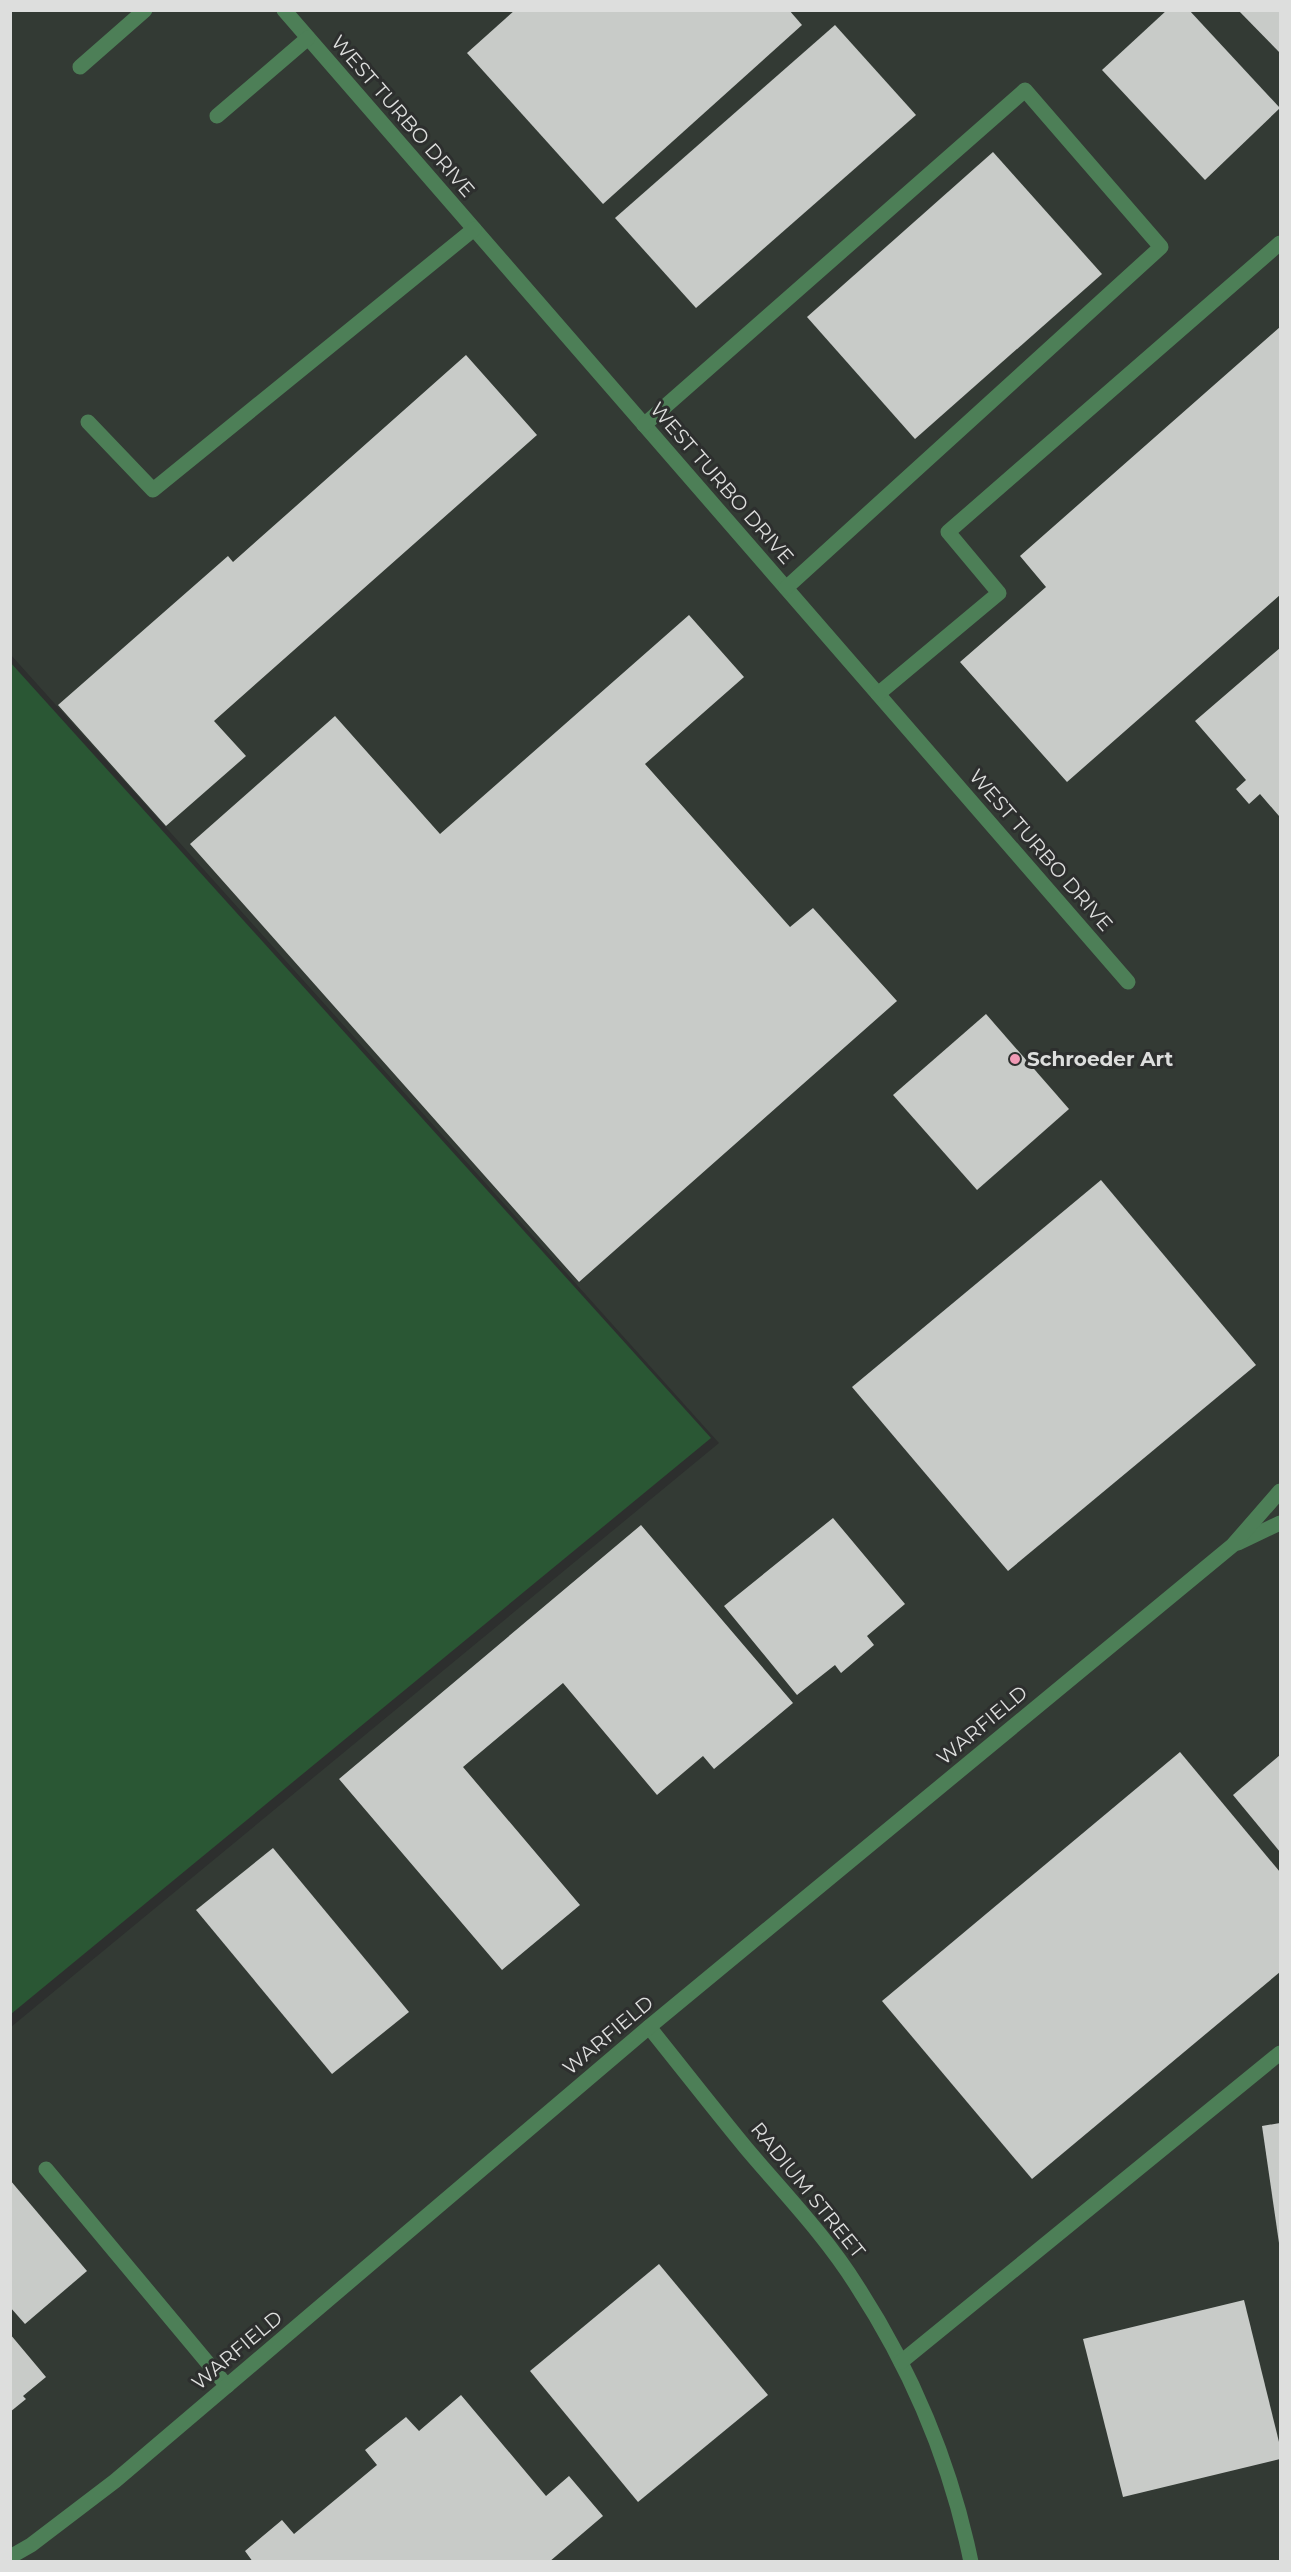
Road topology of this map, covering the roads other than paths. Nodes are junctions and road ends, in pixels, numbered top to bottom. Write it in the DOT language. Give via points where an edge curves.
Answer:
graph roads {
  1 [pos="145,10"];
  2 [pos="284,10"];
  3 [pos="308,38"];
  4 [pos="80,67"];
  5 [pos="217,116"];
  6 [pos="474,229"];
  7 [pos="1281,243"];
  8 [pos="88,422"];
  9 [pos="644,425"];
  10 [pos="786,588"];
  11 [pos="878,694"];
  12 [pos="1128,982"];
  13 [pos="1281,1491"];
  14 [pos="1281,1523"];
  15 [pos="1233,1545"];
  16 [pos="649,2027"];
  17 [pos="1281,2053"];
  18 [pos="46,2169"];
  19 [pos="901,2362"];
  20 [pos="227,2386"];
  21 [pos="10,2557"];
  22 [pos="971,2562"];
  1 -- 4 [label="street"];
  2 -- 3 [label="street, WEST TURBO DRIVE"];
  3 -- 5 [label="street"];
  3 -- 6 [label="street, WEST TURBO DRIVE"];
  6 -- 8 [label="street" via="153,490"];
  6 -- 9 [label="street, WEST TURBO DRIVE"];
  7 -- 11 [label="street" via="948,532 999,593"];
  9 -- 10 [label="street, WEST TURBO DRIVE"];
  9 -- 10 [label="street" via="1025,90 1161,247"];
  10 -- 11 [label="street, WEST TURBO DRIVE"];
  11 -- 12 [label="street, WEST TURBO DRIVE"];
  13 -- 15 [label="street, WARFIELD"];
  14 -- 15 [label="street, WARFIELD"];
  15 -- 16 [label="street, WARFIELD"];
  16 -- 19 [label="street, RADIUM STREET" via="747,2149 806,2214 857,2285"];
  16 -- 20 [label="street, WARFIELD"];
  17 -- 19 [label="street"];
  18 -- 20 [label="street"];
  19 -- 22 [label="street, RADIUM STREET" via="936,2442 964,2526"];
  20 -- 21 [label="street, WARFIELD" via="115,2481"];
}
